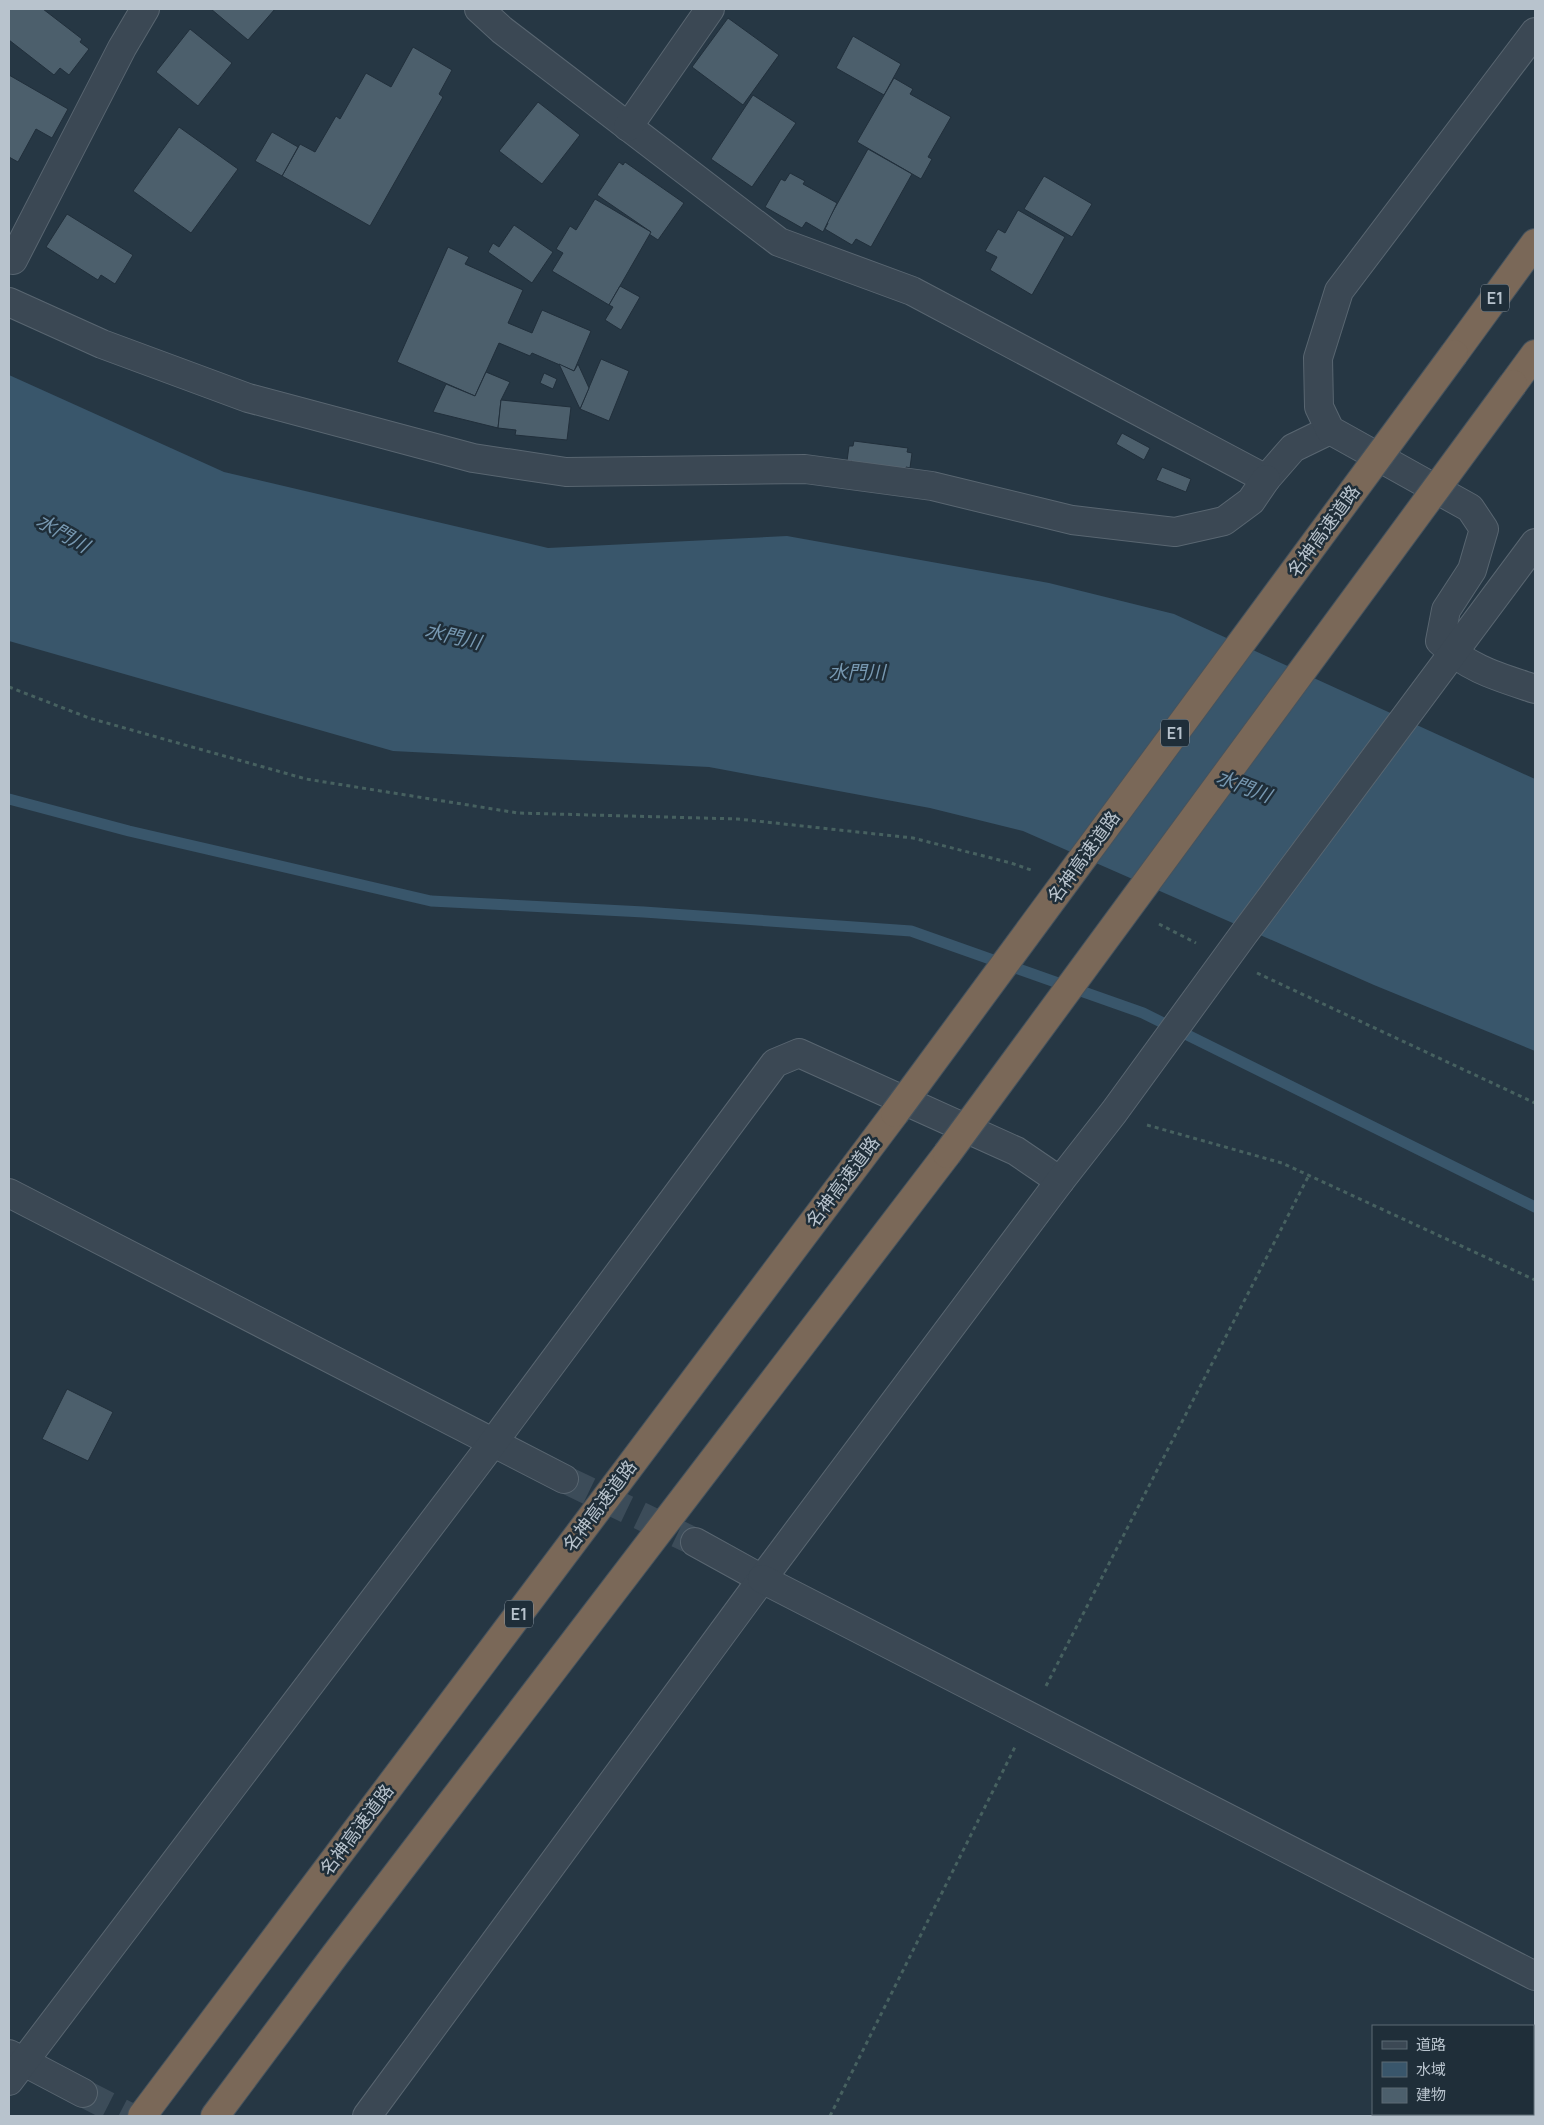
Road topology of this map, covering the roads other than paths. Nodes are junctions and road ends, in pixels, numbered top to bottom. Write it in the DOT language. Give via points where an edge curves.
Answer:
graph roads {
  1 [pos="145,9"];
  2 [pos="479,9"];
  3 [pos="710,9"];
  4 [pos="1535,32"];
  5 [pos="628,127"];
  6 [pos="1535,243"];
  7 [pos="13,260"];
  8 [pos="9,302"];
  9 [pos="1535,354"];
  10 [pos="1330,430"];
  11 [pos="1266,479"];
  12 [pos="1535,543"];
  13 [pos="1453,654"];
  14 [pos="1535,689"];
  15 [pos="1060,1181"];
  16 [pos="9,1193"];
  17 [pos="492,1444"];
  18 [pos="564,1479"];
  19 [pos="695,1542"];
  20 [pos="762,1579"];
  21 [pos="1535,1976"];
  22 [pos="14,2066"];
  23 [pos="83,2093"];
  24 [pos="142,2116"];
  25 [pos="215,2116"];
  26 [pos="367,2116"];
  1 -- 7 [label="street"];
  2 -- 5 [label="street"];
  3 -- 5 [label="street"];
  4 -- 10 [label="street" via="1339,291 1318,358 1319,406"];
  5 -- 11 [label="street" via="779,242 912,291"];
  6 -- 24 [label="highway, 名神高速道路 / E1, bridge" via="895,1113"];
  8 -- 11 [label="street" via="102,344 248,398 473,458 566,472 805,469 932,486 1072,520 1175,532 1224,521 1251,500"];
  9 -- 25 [label="highway, bridge" via="947,1154"];
  10 -- 11 [label="street" via="1293,448"];
  10 -- 13 [label="street" via="1470,508 1484,529 1472,570 1446,610 1440,641"];
  12 -- 13 [label="street"];
  13 -- 14 [label="street" via="1479,670"];
  13 -- 15 [label="street"];
  15 -- 17 [label="street" via="1016,1151 799,1053 775,1063"];
  15 -- 20 [label="street"];
  16 -- 17 [label="street"];
  17 -- 18 [label="street"];
  17 -- 22 [label="street"];
  19 -- 20 [label="street"];
  20 -- 21 [label="street"];
  20 -- 26 [label="street"];
  22 -- 23 [label="street"];
}
